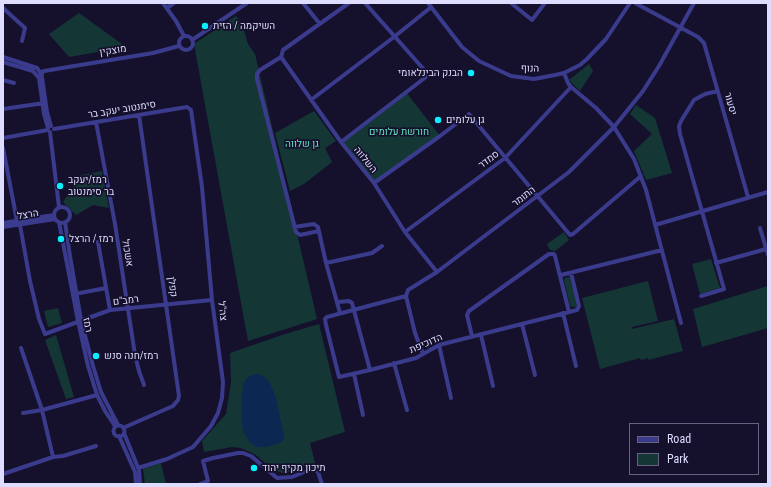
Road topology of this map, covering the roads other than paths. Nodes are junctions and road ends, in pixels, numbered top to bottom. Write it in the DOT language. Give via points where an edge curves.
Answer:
graph roads {
  1 [pos="163,3"];
  2 [pos="174,3"];
  3 [pos="246,3"];
  4 [pos="303,3"];
  5 [pos="349,3"];
  6 [pos="366,3"];
  7 [pos="511,3"];
  8 [pos="545,3"];
  9 [pos="630,3"];
  10 [pos="635,3"];
  11 [pos="694,3"];
  12 [pos="430,5"];
  13 [pos="3,8"];
  14 [pos="167,8"];
  15 [pos="320,24"];
  16 [pos="680,28"];
  17 [pos="184,36"];
  18 [pos="394,37"];
  19 [pos="192,40"];
  20 [pos="22,41"];
  21 [pos="179,46"];
  22 [pos="3,57"];
  23 [pos="281,57"];
  24 [pos="3,62"];
  25 [pos="564,72"];
  26 [pos="41,75"];
  27 [pos="3,80"];
  28 [pos="14,83"];
  29 [pos="571,87"];
  30 [pos="718,91"];
  31 [pos="311,100"];
  32 [pos="44,103"];
  33 [pos="3,109"];
  34 [pos="191,110"];
  35 [pos="139,115"];
  36 [pos="96,122"];
  37 [pos="614,127"];
  38 [pos="50,129"];
  39 [pos="3,138"];
  40 [pos="341,142"];
  41 [pos="3,148"];
  42 [pos="505,158"];
  43 [pos="642,176"];
  44 [pos="374,183"];
  45 [pos="768,192"];
  46 [pos="537,197"];
  47 [pos="748,197"];
  48 [pos="59,207"];
  49 [pos="702,211"];
  50 [pos="55,216"];
  51 [pos="59,222"];
  52 [pos="65,222"];
  53 [pos="3,223"];
  54 [pos="18,223"];
  55 [pos="655,225"];
  56 [pos="3,227"];
  57 [pos="294,227"];
  58 [pos="760,228"];
  59 [pos="319,231"];
  60 [pos="405,232"];
  61 [pos="98,242"];
  62 [pos="382,246"];
  63 [pos="766,249"];
  64 [pos="662,250"];
  65 [pos="768,255"];
  66 [pos="326,263"];
  67 [pos="716,263"];
  68 [pos="437,272"];
  69 [pos="571,273"];
  70 [pos="561,275"];
  71 [pos="106,288"];
  72 [pos="75,295"];
  73 [pos="406,296"];
  74 [pos="701,296"];
  75 [pos="212,300"];
  76 [pos="338,302"];
  77 [pos="166,304"];
  78 [pos="128,308"];
  79 [pos="354,309"];
  80 [pos="110,310"];
  81 [pos="569,312"];
  82 [pos="340,313"];
  83 [pos="563,313"];
  84 [pos="80,320"];
  85 [pos="681,323"];
  86 [pos="522,324"];
  87 [pos="481,334"];
  88 [pos="472,336"];
  89 [pos="439,345"];
  90 [pos="21,348"];
  91 [pos="424,354"];
  92 [pos="394,363"];
  93 [pos="576,366"];
  94 [pos="370,370"];
  95 [pos="354,374"];
  96 [pos="535,375"];
  97 [pos="144,385"];
  98 [pos="493,386"];
  99 [pos="97,395"];
  100 [pos="451,398"];
  101 [pos="42,410"];
  102 [pos="407,410"];
  103 [pos="23,413"];
  104 [pos="363,415"];
  105 [pos="117,426"];
  106 [pos="123,430"];
  107 [pos="119,436"];
  108 [pos="96,446"];
  109 [pos="53,457"];
  110 [pos="138,468"];
  111 [pos="3,474"];
  112 [pos="136,484"];
  113 [pos="140,484"];
  114 [pos="200,484"];
  115 [pos="322,484"];
  1 -- 14 [label="street"];
  2 -- 14 [label="street"];
  3 -- 19 [label="street"];
  4 -- 15 [label="street"];
  5 -- 15 [label="street"];
  6 -- 18 [label="street"];
  7 -- 8 [label="street" via="532,20"];
  9 -- 25 [label="street, הנוף" via="596,51 580,65"];
  10 -- 16 [label="street, יסעור"];
  11 -- 16 [label="street, התומר"];
  12 -- 18 [label="street"];
  12 -- 25 [label="street, הנוף" via="462,48 488,67 523,78 543,78"];
  13 -- 20 [label="street" via="25,28"];
  14 -- 17 [label="street"];
  15 -- 23 [label="street" via="284,50"];
  16 -- 30 [label="street, יסעור" via="704,43"];
  16 -- 37 [label="street, התומר" via="653,77"];
  17 -- 19 [label="street"];
  17 -- 21 [label="street" via="179,40"];
  18 -- 31 [label="street"];
  18 -- 40 [label="street" via="427,73 426,77"];
  19 -- 21 [label="street" via="189,49 182,49"];
  21 -- 26 [label="street, מוצקין" via="154,54 49,69"];
  22 -- 26 [label="street" via="37,68"];
  23 -- 31 [label="street, השלווה"];
  23 -- 57 [label="street" via="260,70 257,79"];
  24 -- 26 [label="street"];
  25 -- 29 [label="street"];
  26 -- 32 [label="street"];
  27 -- 28 [label="street"];
  29 -- 37 [label="street"];
  29 -- 42 [label="street, סמדר"];
  30 -- 47 [label="street, יסעור"];
  30 -- 49 [label="street" via="694,100 679,126"];
  31 -- 40 [label="street, השלווה"];
  32 -- 33 [label="street"];
  32 -- 38 [label="street"];
  34 -- 35 [label="street, סימנטוב יעקב בר" via="187,107"];
  34 -- 75 [label="street, צה\"ל" via="202,187"];
  35 -- 36 [label="street, סימנטוב יעקב בר"];
  35 -- 77 [label="street, קפלן"];
  36 -- 38 [label="street, סימנטוב יעקב בר"];
  36 -- 78 [label="street, אשכול"];
  37 -- 43 [label="street"];
  37 -- 46 [label="street, התומר" via="569,172"];
  38 -- 39 [label="street, סימנטוב יעקב בר"];
  38 -- 48 [label="street"];
  40 -- 44 [label="street, השלווה"];
  41 -- 54 [label="street"];
  42 -- 44 [label="street" via="469,114"];
  42 -- 46 [label="street"];
  42 -- 60 [label="street, סמדר"];
  43 -- 46 [label="street" via="570,235"];
  43 -- 55 [label="street"];
  44 -- 60 [label="street, השלווה"];
  45 -- 47 [label="street"];
  46 -- 68 [label="street, התומר"];
  47 -- 49 [label="street"];
  48 -- 50 [label="street"];
  48 -- 52 [label="street" via="66,208 69,212"];
  49 -- 55 [label="street"];
  49 -- 67 [label="street"];
  50 -- 51 [label="street"];
  50 -- 54 [label="street, הרצל"];
  51 -- 52 [label="street"];
  51 -- 72 [label="street, רמז"];
  52 -- 72 [label="street, רמז"];
  53 -- 54 [label="street, הרצל"];
  54 -- 56 [label="street, הרצל"];
  54 -- 84 [label="street, רמב\"ם" via="39,319 45,334"];
  55 -- 64 [label="street"];
  57 -- 59 [label="street" via="314,224"];
  57 -- 59 [label="street" via="300,235"];
  58 -- 63 [label="street"];
  59 -- 66 [label="street"];
  60 -- 68 [label="street, השלווה"];
  61 -- 71 [label="street"];
  62 -- 66 [label="street" via="372,253"];
  63 -- 65 [label="street"];
  63 -- 67 [label="street"];
  64 -- 69 [label="street"];
  64 -- 85 [label="street"];
  66 -- 76 [label="street"];
  67 -- 74 [label="street" via="724,290"];
  68 -- 73 [label="street, התומר" via="408,290"];
  69 -- 70 [label="street"];
  69 -- 81 [label="street" via="579,306 577,310"];
  70 -- 81 [label="street"];
  70 -- 88 [label="street" via="555,256 552,253 548,255 469,311 467,315"];
  71 -- 72 [label="street"];
  71 -- 80 [label="street"];
  72 -- 84 [label="street, רמז"];
  73 -- 79 [label="street"];
  73 -- 91 [label="street" via="415,333"];
  75 -- 77 [label="street, רמב\"ם"];
  75 -- 110 [label="street, צה\"ל" via="223,382 218,414 193,447"];
  76 -- 79 [label="street" via="351,301"];
  76 -- 82 [label="street"];
  77 -- 78 [label="street, רמב\"ם"];
  77 -- 106 [label="street, קפלן" via="178,400 173,406"];
  78 -- 80 [label="street, רמב\"ם"];
  78 -- 97 [label="street, אשכול" via="135,355"];
  79 -- 82 [label="street"];
  79 -- 94 [label="street"];
  80 -- 84 [label="street, רמב\"ם"];
  81 -- 83 [label="street, הדוכיפת"];
  82 -- 95 [label="street, הדוכיפת" via="325,319 340,377"];
  83 -- 86 [label="street, הדוכיפת"];
  83 -- 93 [label="street"];
  84 -- 99 [label="street, רמז" via="88,366"];
  84 -- 105 [label="street, רמז" via="101,392"];
  86 -- 87 [label="street, הדוכיפת"];
  86 -- 96 [label="street"];
  87 -- 88 [label="street, הדוכיפת"];
  87 -- 98 [label="street"];
  88 -- 89 [label="street, הדוכיפת"];
  89 -- 91 [label="street, הדוכיפת"];
  89 -- 100 [label="street"];
  90 -- 101 [label="street"];
  91 -- 92 [label="street, הדוכיפת"];
  92 -- 94 [label="street, הדוכיפת"];
  92 -- 102 [label="street"];
  94 -- 95 [label="street, הדוכיפת"];
  95 -- 104 [label="street"];
  99 -- 101 [label="street"];
  99 -- 105 [label="street, רמז"];
  101 -- 103 [label="street"];
  101 -- 109 [label="street"];
  105 -- 106 [label="street"];
  105 -- 107 [label="street" via="114,433"];
  106 -- 107 [label="street, קפלן"];
  106 -- 110 [label="street"];
  107 -- 112 [label="street" via="135,472"];
  108 -- 109 [label="street"];
  109 -- 111 [label="street"];
  110 -- 113 [label="street"];
  114 -- 115 [label="street" via="208,481 204,461 238,453 251,456 277,478 292,477 314,468"];
}
